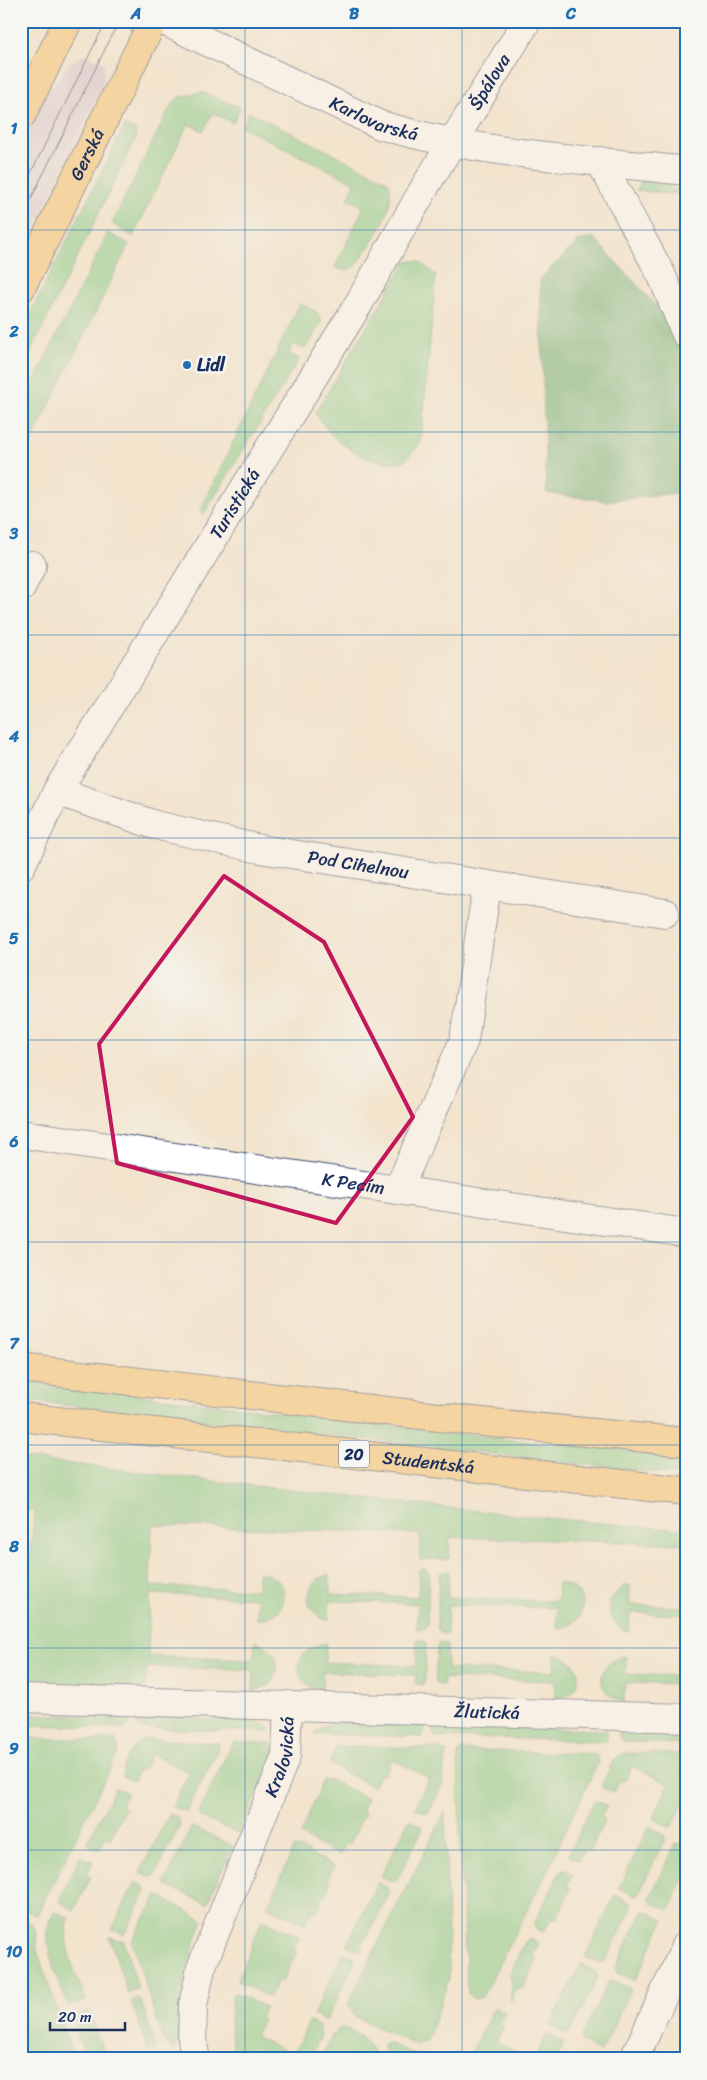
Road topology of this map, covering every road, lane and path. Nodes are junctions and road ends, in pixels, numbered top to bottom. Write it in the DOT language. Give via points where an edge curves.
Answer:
graph roads {
  1 [pos="68,21"];
  2 [pos="153,21"];
  3 [pos="164,21"];
  4 [pos="527,21"];
  5 [pos="21,116"];
  6 [pos="452,143"];
  7 [pos="600,161"];
  8 [pos="686,171"];
  9 [pos="21,288"];
  10 [pos="686,334"];
  11 [pos="57,791"];
  12 [pos="21,866"];
  13 [pos="487,885"];
  14 [pos="665,913"];
  15 [pos="21,1134"];
  16 [pos="398,1190"];
  17 [pos="686,1233"];
  18 [pos="21,1368"];
  19 [pos="21,1417"];
  20 [pos="686,1442"];
  21 [pos="686,1491"];
  22 [pos="21,1698"];
  23 [pos="288,1705"];
  24 [pos="686,1718"];
  25 [pos="686,1946"];
  26 [pos="196,2059"];
  27 [pos="634,2059"];
  1 -- 5 [label="main road"];
  2 -- 9 [label="main road, Gerská"];
  3 -- 6 [label="street, Karlovarská" via="380,125"];
  4 -- 6 [label="street, Špálova"];
  6 -- 7 [label="street, Karlovarská"];
  6 -- 11 [label="street, Turistická" via="358,305"];
  7 -- 8 [label="street, Karlovarská"];
  7 -- 10 [label="street" via="662,276"];
  11 -- 12 [label="street, Turistická"];
  11 -- 13 [label="street, Pod Cihelnou" via="155,825 207,839"];
  13 -- 14 [label="street, Pod Cihelnou"];
  13 -- 16 [label="street" via="464,1040"];
  15 -- 16 [label="street, K Pecím"];
  16 -- 17 [label="street, K Pecím"];
  18 -- 20 [label="main road" via="472,1421"];
  19 -- 21 [label="main road, Studentská / 20"];
  22 -- 23 [label="street, Kralovická"];
  23 -- 24 [label="street, Žlutická"];
  23 -- 26 [label="street, Kralovická" via="286,1756 201,1968 193,2005 192,2040"];
  25 -- 27 [label="street"];
}
